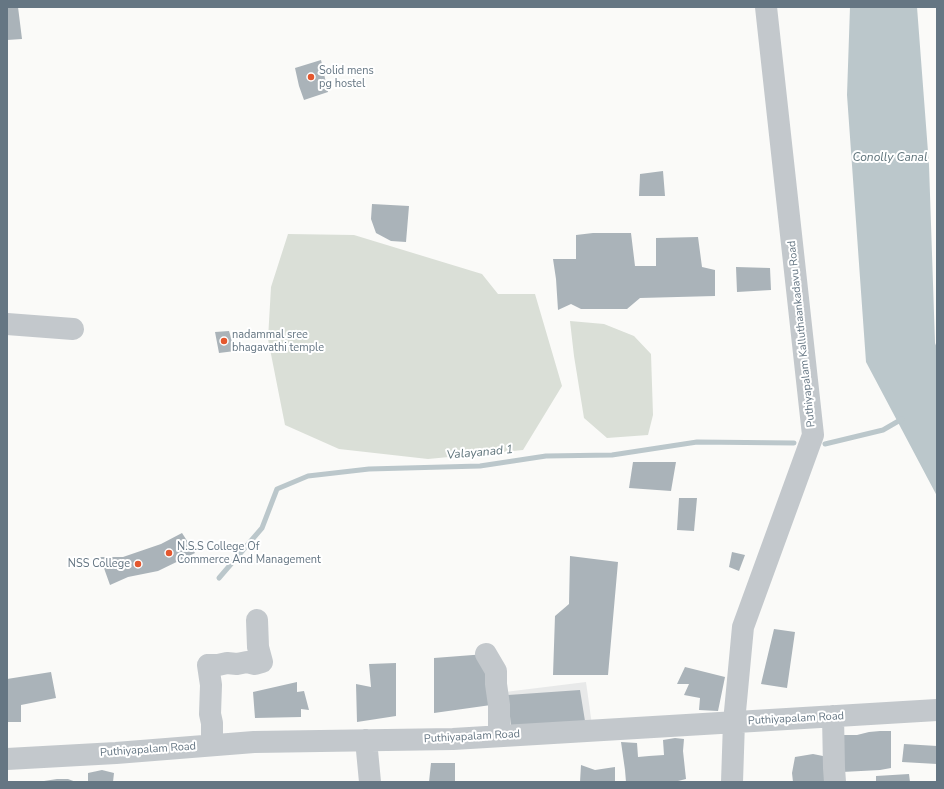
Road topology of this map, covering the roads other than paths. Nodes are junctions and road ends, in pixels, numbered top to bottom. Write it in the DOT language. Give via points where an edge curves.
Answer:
graph roads {
  1 [pos="766,7"];
  2 [pos="7,324"];
  3 [pos="73,329"];
  4 [pos="257,620"];
  5 [pos="486,654"];
  6 [pos="937,710"];
  7 [pos="833,716"];
  8 [pos="734,722"];
  9 [pos="499,736"];
  10 [pos="366,740"];
  11 [pos="212,746"];
  12 [pos="7,759"];
  13 [pos="370,782"];
  14 [pos="732,782"];
  15 [pos="835,782"];
  1 -- 8 [label="street, Puthiyapalam Kalluthaankadavu Road" via="813,435 743,627"];
  2 -- 3 [label="street"];
  4 -- 11 [label="street" via="258,647 262,662 208,665 211,685"];
  5 -- 9 [label="street" via="496,671"];
  6 -- 7 [label="street, Puthiyapalam Road"];
  7 -- 8 [label="street, Puthiyapalam Road"];
  7 -- 15 [label="street"];
  8 -- 9 [label="street, Puthiyapalam Road"];
  8 -- 14 [label="street, Puthiyapalam Kalluthaankadavu Road"];
  9 -- 10 [label="street, Puthiyapalam Road"];
  10 -- 11 [label="street, Puthiyapalam Road" via="254,742"];
  10 -- 13 [label="street"];
  11 -- 12 [label="street, Puthiyapalam Road"];
}
